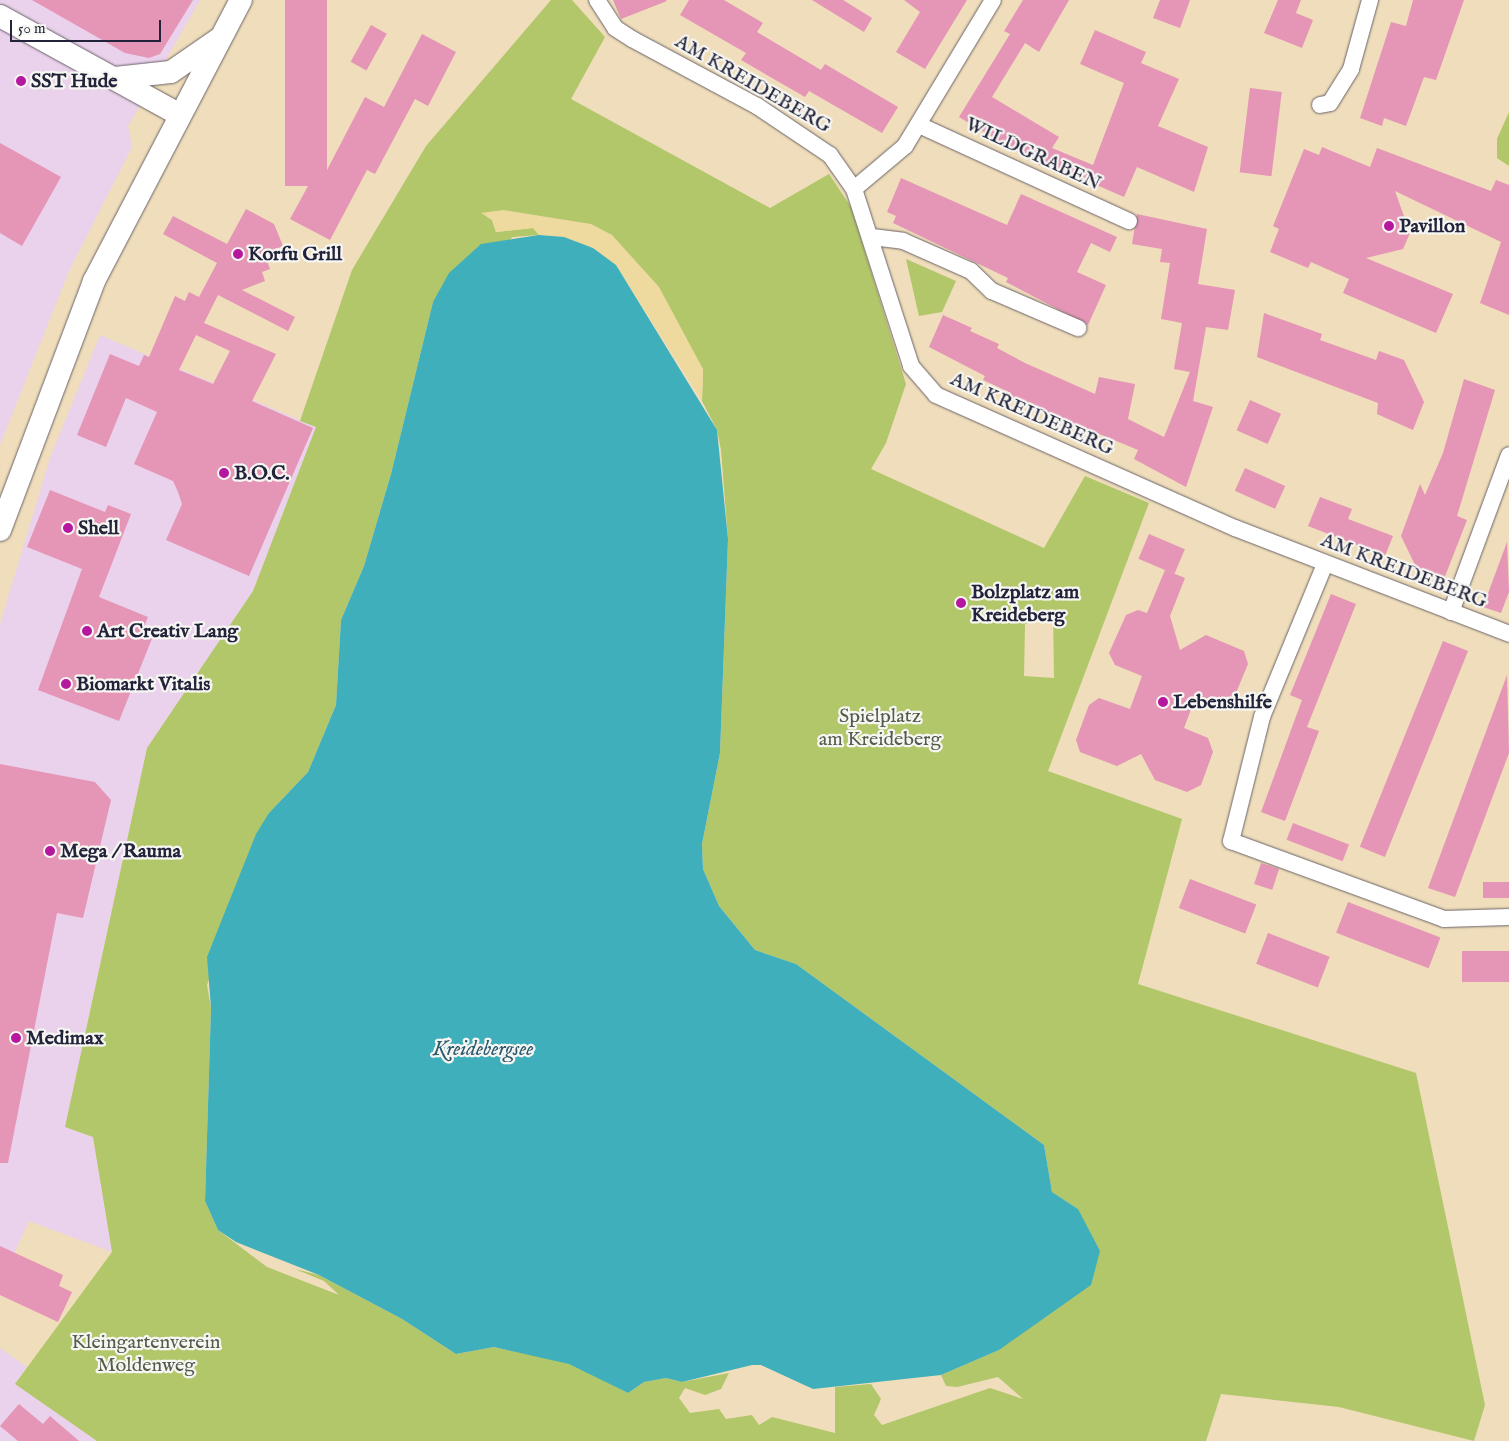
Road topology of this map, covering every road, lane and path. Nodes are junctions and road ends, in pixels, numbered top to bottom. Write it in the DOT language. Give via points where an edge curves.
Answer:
graph roads {
  1 [pos="241,0"];
  2 [pos="597,0"];
  3 [pos="994,0"];
  4 [pos="1370,0"];
  5 [pos="0,16"];
  6 [pos="220,39"];
  7 [pos="114,78"];
  8 [pos="1320,105"];
  9 [pos="180,115"];
  10 [pos="919,125"];
  11 [pos="854,189"];
  12 [pos="1129,221"];
  13 [pos="872,237"];
  14 [pos="1078,328"];
  15 [pos="1509,455"];
  16 [pos="0,530"];
  17 [pos="1325,564"];
  18 [pos="1451,612"];
  19 [pos="1509,634"];
  20 [pos="1509,917"];
  1 -- 6 [label="main road"];
  2 -- 11 [label="street, AM KREIDEBERG" via="615,28 811,140 830,155"];
  3 -- 10 [label="street"];
  4 -- 8 [label="street" via="1351,69 1330,102"];
  5 -- 7 [label="main road"];
  6 -- 7 [label="main road" via="172,72"];
  6 -- 9 [label="main road"];
  7 -- 9 [label="main road"];
  9 -- 16 [label="main road" via="94,281 49,390"];
  10 -- 11 [label="street" via="886,166"];
  10 -- 12 [label="street, WILDGRABEN"];
  11 -- 13 [label="street, AM KREIDEBERG"];
  13 -- 14 [label="street" via="911,245 971,272 992,291"];
  13 -- 17 [label="street, AM KREIDEBERG" via="911,366 936,395"];
  15 -- 18 [label="street"];
  17 -- 18 [label="street, AM KREIDEBERG"];
  17 -- 20 [label="street" via="1262,717 1231,841 1444,919"];
  18 -- 19 [label="street, AM KREIDEBERG"];
}
